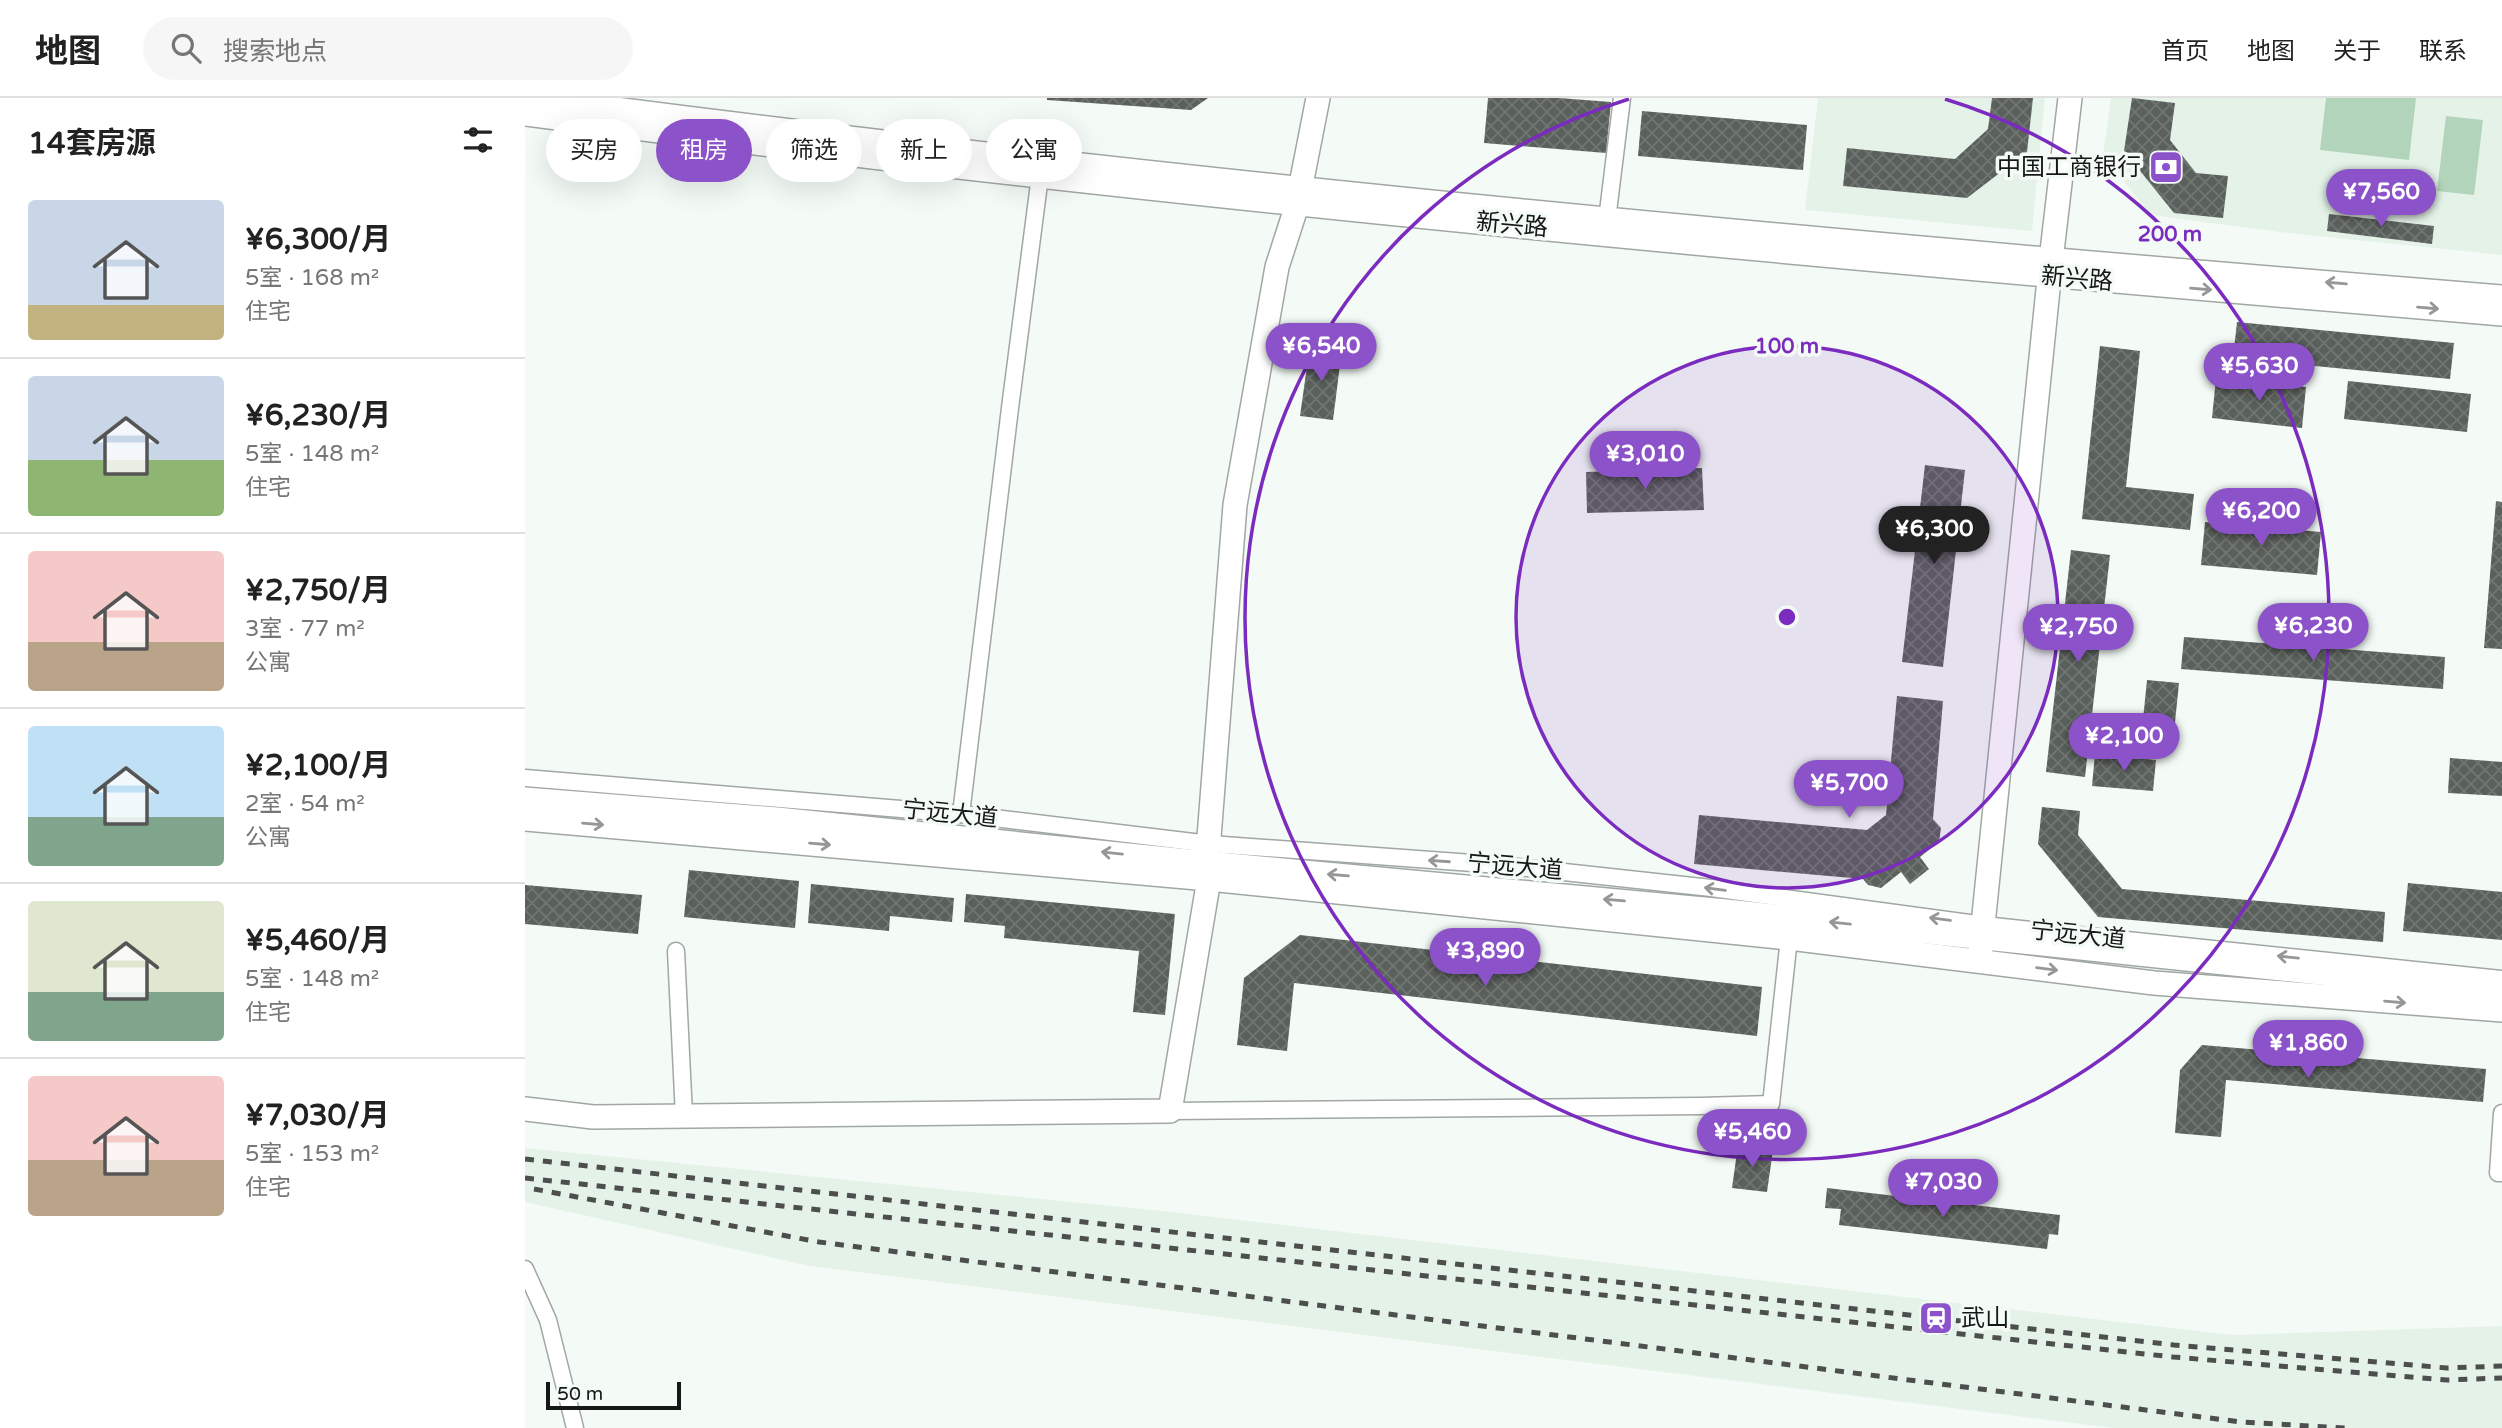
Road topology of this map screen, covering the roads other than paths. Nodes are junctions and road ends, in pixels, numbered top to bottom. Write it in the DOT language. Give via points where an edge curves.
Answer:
graph roads {
  1 [pos="532,98"];
  2 [pos="1318,98"];
  3 [pos="1622,98"];
  4 [pos="2070,98"];
  5 [pos="525,114"];
  6 [pos="986,169"];
  7 [pos="1082,179"];
  8 [pos="1039,182"];
  9 [pos="1298,197"];
  10 [pos="1607,226"];
  11 [pos="2050,269"];
  12 [pos="2502,297"];
  13 [pos="2502,314"];
  14 [pos="525,778"];
  15 [pos="525,799"];
  16 [pos="961,814"];
  17 [pos="525,819"];
  18 [pos="1208,862"];
  19 [pos="1789,938"];
  20 [pos="1981,942"];
  21 [pos="676,951"];
  22 [pos="2502,979"];
  23 [pos="2502,992"];
  24 [pos="2502,1010"];
  25 [pos="525,1109"];
  26 [pos="1170,1111"];
  27 [pos="2502,1113"];
  28 [pos="684,1116"];
  29 [pos="2502,1173"];
  30 [pos="525,1269"];
  31 [pos="575,1428"];
  1 -- 9 [label="main road, 新兴路"];
  2 -- 9 [label="main road"];
  3 -- 10 [label="street"];
  4 -- 11 [label="main road"];
  5 -- 6 [label="main road, 新兴路"];
  7 -- 9 [label="main road, 新兴路"];
  8 -- 16 [label="street"];
  9 -- 10 [label="main road, 新兴路"];
  9 -- 18 [label="main road" via="1277,267 1235,505"];
  10 -- 11 [label="main road, 新兴路"];
  12 -- 11 [label="main road, 新兴路, one-way"];
  11 -- 13 [label="main road, 新兴路, one-way"];
  11 -- 20 [label="main road"];
  14 -- 16 [label="street, 宁远大道"];
  18 -- 15 [label="main road, 宁远大道, one-way"];
  16 -- 18 [label="street, 宁远大道"];
  17 -- 18 [label="main road, 宁远大道, one-way"];
  18 -- 19 [label="main road, 宁远大道"];
  20 -- 18 [label="main road, 宁远大道, one-way" via="1726,911"];
  18 -- 26 [label="main road"];
  19 -- 20 [label="main road, 宁远大道"];
  19 -- 26 [label="street" via="1771,1104"];
  22 -- 20 [label="street, 宁远大道, one-way"];
  20 -- 23 [label="main road, 宁远大道"];
  20 -- 24 [label="main road, 宁远大道, one-way" via="2154,983"];
  21 -- 28 [label="street"];
  25 -- 28 [label="main road" via="593,1117"];
  26 -- 28 [label="main road"];
  27 -- 29 [label="street" via="2498,1173"];
  30 -- 31 [label="street" via="548,1320"];
}
